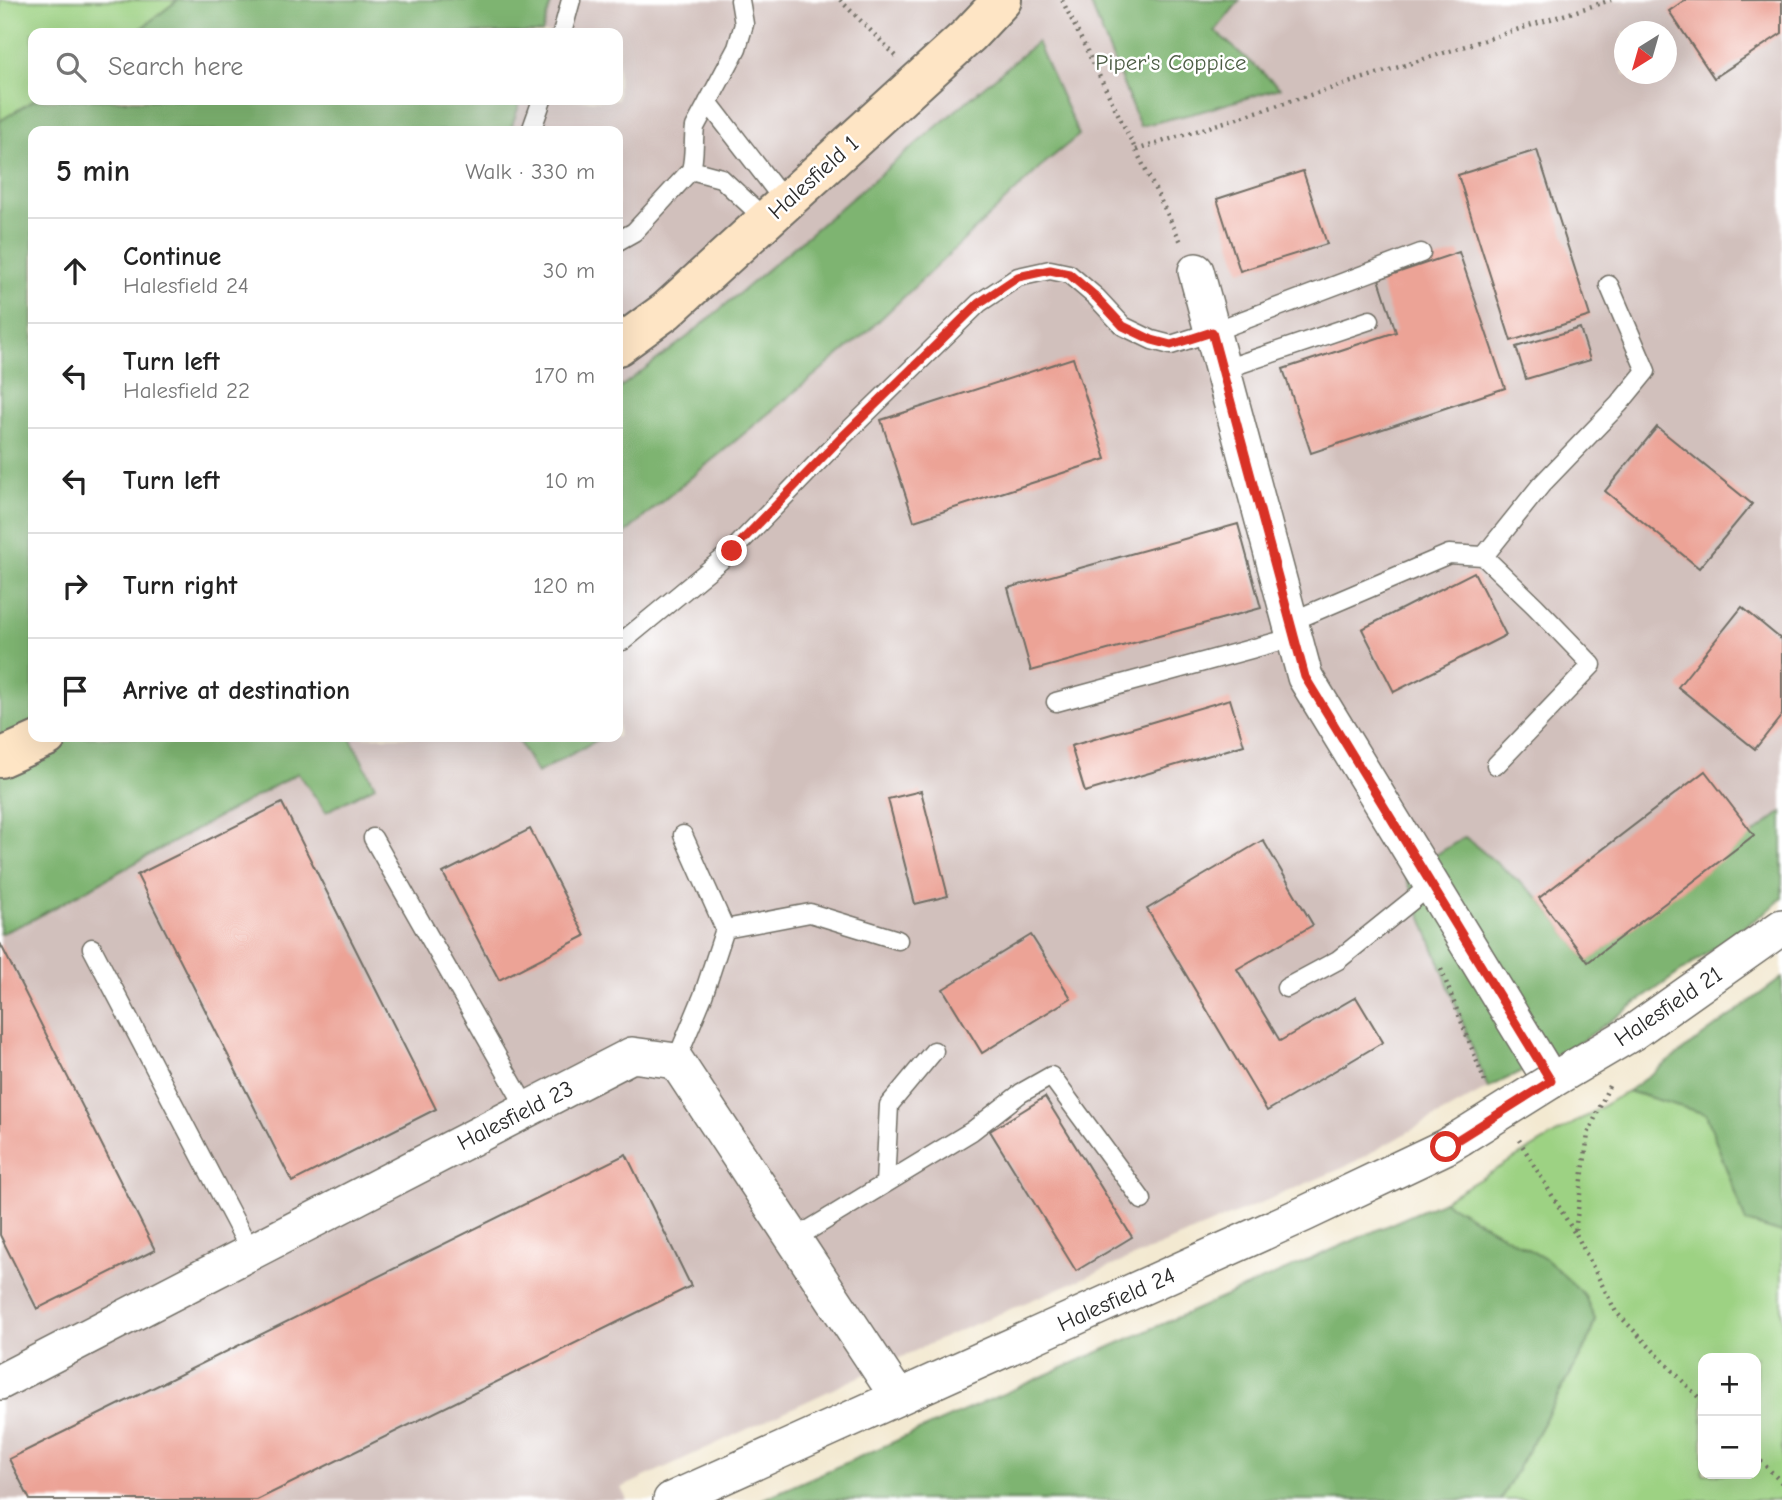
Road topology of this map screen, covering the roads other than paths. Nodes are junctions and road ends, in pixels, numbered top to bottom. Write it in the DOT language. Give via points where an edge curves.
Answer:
graph roads {
  1 [pos="571,0"];
  2 [pos="740,0"];
  3 [pos="997,2"];
  4 [pos="563,28"];
  5 [pos="708,102"];
  6 [pos="540,105"];
  7 [pos="533,126"];
  8 [pos="691,170"];
  9 [pos="775,211"];
  10 [pos="623,238"];
  11 [pos="1421,253"];
  12 [pos="1196,271"];
  13 [pos="1609,285"];
  14 [pos="1370,320"];
  15 [pos="1212,332"];
  16 [pos="623,342"];
  17 [pos="1223,370"];
  18 [pos="1484,556"];
  19 [pos="1292,629"];
  20 [pos="623,641"];
  21 [pos="1056,702"];
  22 [pos="36,742"];
  23 [pos="0,758"];
  24 [pos="1496,765"];
  25 [pos="683,835"];
  26 [pos="373,838"];
  27 [pos="1431,885"];
  28 [pos="1782,927"];
  29 [pos="725,929"];
  30 [pos="898,940"];
  31 [pos="92,948"];
  32 [pos="1286,988"];
  33 [pos="933,1051"];
  34 [pos="676,1060"];
  35 [pos="1551,1081"];
  36 [pos="527,1109"];
  37 [pos="885,1184"];
  38 [pos="1142,1200"];
  39 [pos="794,1239"];
  40 [pos="251,1252"];
  41 [pos="0,1382"];
  42 [pos="898,1397"];
  43 [pos="671,1500"];
  1 -- 4 [label="lane"];
  2 -- 5 [label="lane" via="742,33"];
  3 -- 9 [label="street, Halesfield 1" via="969,35"];
  5 -- 8 [label="lane" via="695,127"];
  5 -- 9 [label="lane"];
  6 -- 7 [label="lane"];
  8 -- 9 [label="lane" via="721,178"];
  8 -- 10 [label="lane"];
  9 -- 16 [label="street, Halesfield 1" via="666,311"];
  11 -- 15 [label="lane"];
  12 -- 15 [label="street"];
  13 -- 18 [label="lane" via="1646,371 1541,485"];
  14 -- 17 [label="lane"];
  15 -- 17 [label="street"];
  15 -- 20 [label="lane" via="1171,345 1152,340 1123,326 1069,274 1050,270 1018,277 979,303 732,551"];
  17 -- 19 [label="street"];
  18 -- 19 [label="lane" via="1449,554"];
  18 -- 24 [label="lane" via="1592,666"];
  19 -- 21 [label="lane"];
  19 -- 27 [label="street" via="1305,677"];
  22 -- 23 [label="street"];
  25 -- 29 [label="lane"];
  26 -- 36 [label="lane"];
  27 -- 32 [label="lane" via="1338,960"];
  27 -- 35 [label="street"];
  28 -- 35 [label="street, Halesfield 21" via="1632,1033"];
  29 -- 30 [label="lane" via="810,913"];
  29 -- 34 [label="lane"];
  31 -- 40 [label="lane"];
  33 -- 37 [label="lane" via="889,1105"];
  34 -- 36 [label="street, Halesfield 23" via="632,1055"];
  34 -- 39 [label="street"];
  35 -- 42 [label="street, Halesfield 24, bridge" via="1446,1147"];
  36 -- 40 [label="street, Halesfield 23"];
  37 -- 38 [label="lane" via="1051,1076"];
  37 -- 39 [label="lane"];
  39 -- 42 [label="street"];
  40 -- 41 [label="street, Halesfield 23"];
  42 -- 43 [label="street, Halesfield 24"];
}
